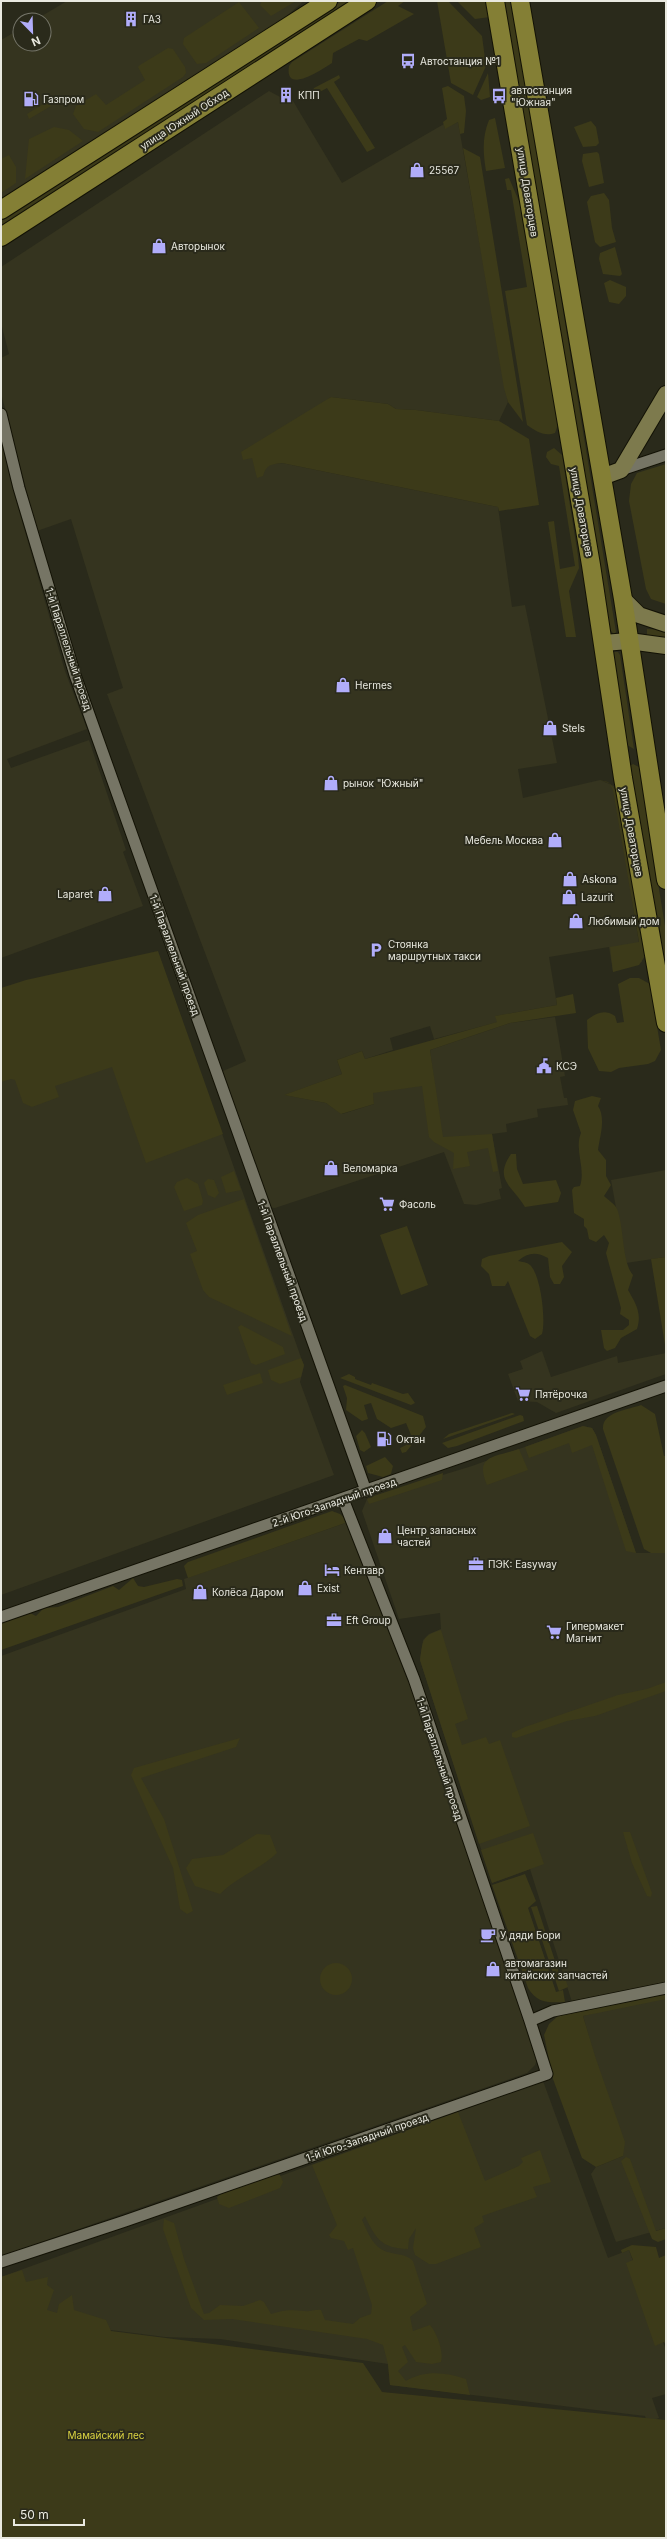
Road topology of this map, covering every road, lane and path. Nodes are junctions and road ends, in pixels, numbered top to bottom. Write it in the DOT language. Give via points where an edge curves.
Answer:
graph roads {
  1 [pos="328,1"];
  2 [pos="367,1"];
  3 [pos="495,1"];
  4 [pos="520,1"];
  5 [pos="1,210"];
  6 [pos="1,237"];
  7 [pos="666,394"];
  8 [pos="1,414"];
  9 [pos="666,455"];
  10 [pos="621,470"];
  11 [pos="602,477"];
  12 [pos="623,599"];
  13 [pos="666,624"];
  14 [pos="629,641"];
  15 [pos="603,643"];
  16 [pos="666,646"];
  17 [pos="666,880"];
  18 [pos="666,1023"];
  19 [pos="666,1386"];
  20 [pos="366,1491"];
  21 [pos="343,1498"];
  22 [pos="1,1617"];
  23 [pos="666,1988"];
  24 [pos="530,2021"];
  25 [pos="1,2262"];
  1 -- 5 [label="main road"];
  2 -- 6 [label="main road, улица Южный Обход"];
  3 -- 15 [label="main road, улица Доваторцев"];
  4 -- 11 [label="main road"];
  7 -- 10 [label="main road"];
  8 -- 20 [label="street, 1-й Параллельный проезд" via="19,488 75,675"];
  9 -- 10 [label="street"];
  10 -- 11 [label="main road"];
  11 -- 12 [label="main road"];
  12 -- 13 [label="main road" via="639,615"];
  12 -- 14 [label="main road"];
  14 -- 15 [label="main road"];
  14 -- 16 [label="main road"];
  14 -- 17 [label="main road"];
  15 -- 18 [label="main road, улица Доваторцев" via="623,778"];
  19 -- 20 [label="street, 2-й Юго-Западный проезд"];
  20 -- 21 [label="street, 2-й Юго-Западный проезд"];
  21 -- 22 [label="street, 2-й Юго-Западный проезд"];
  21 -- 24 [label="street, 1-й Параллельный проезд" via="414,1679"];
  23 -- 24 [label="street" via="553,2011"];
  24 -- 25 [label="street, 1-й Юго-Западный проезд" via="547,2074"];
}
